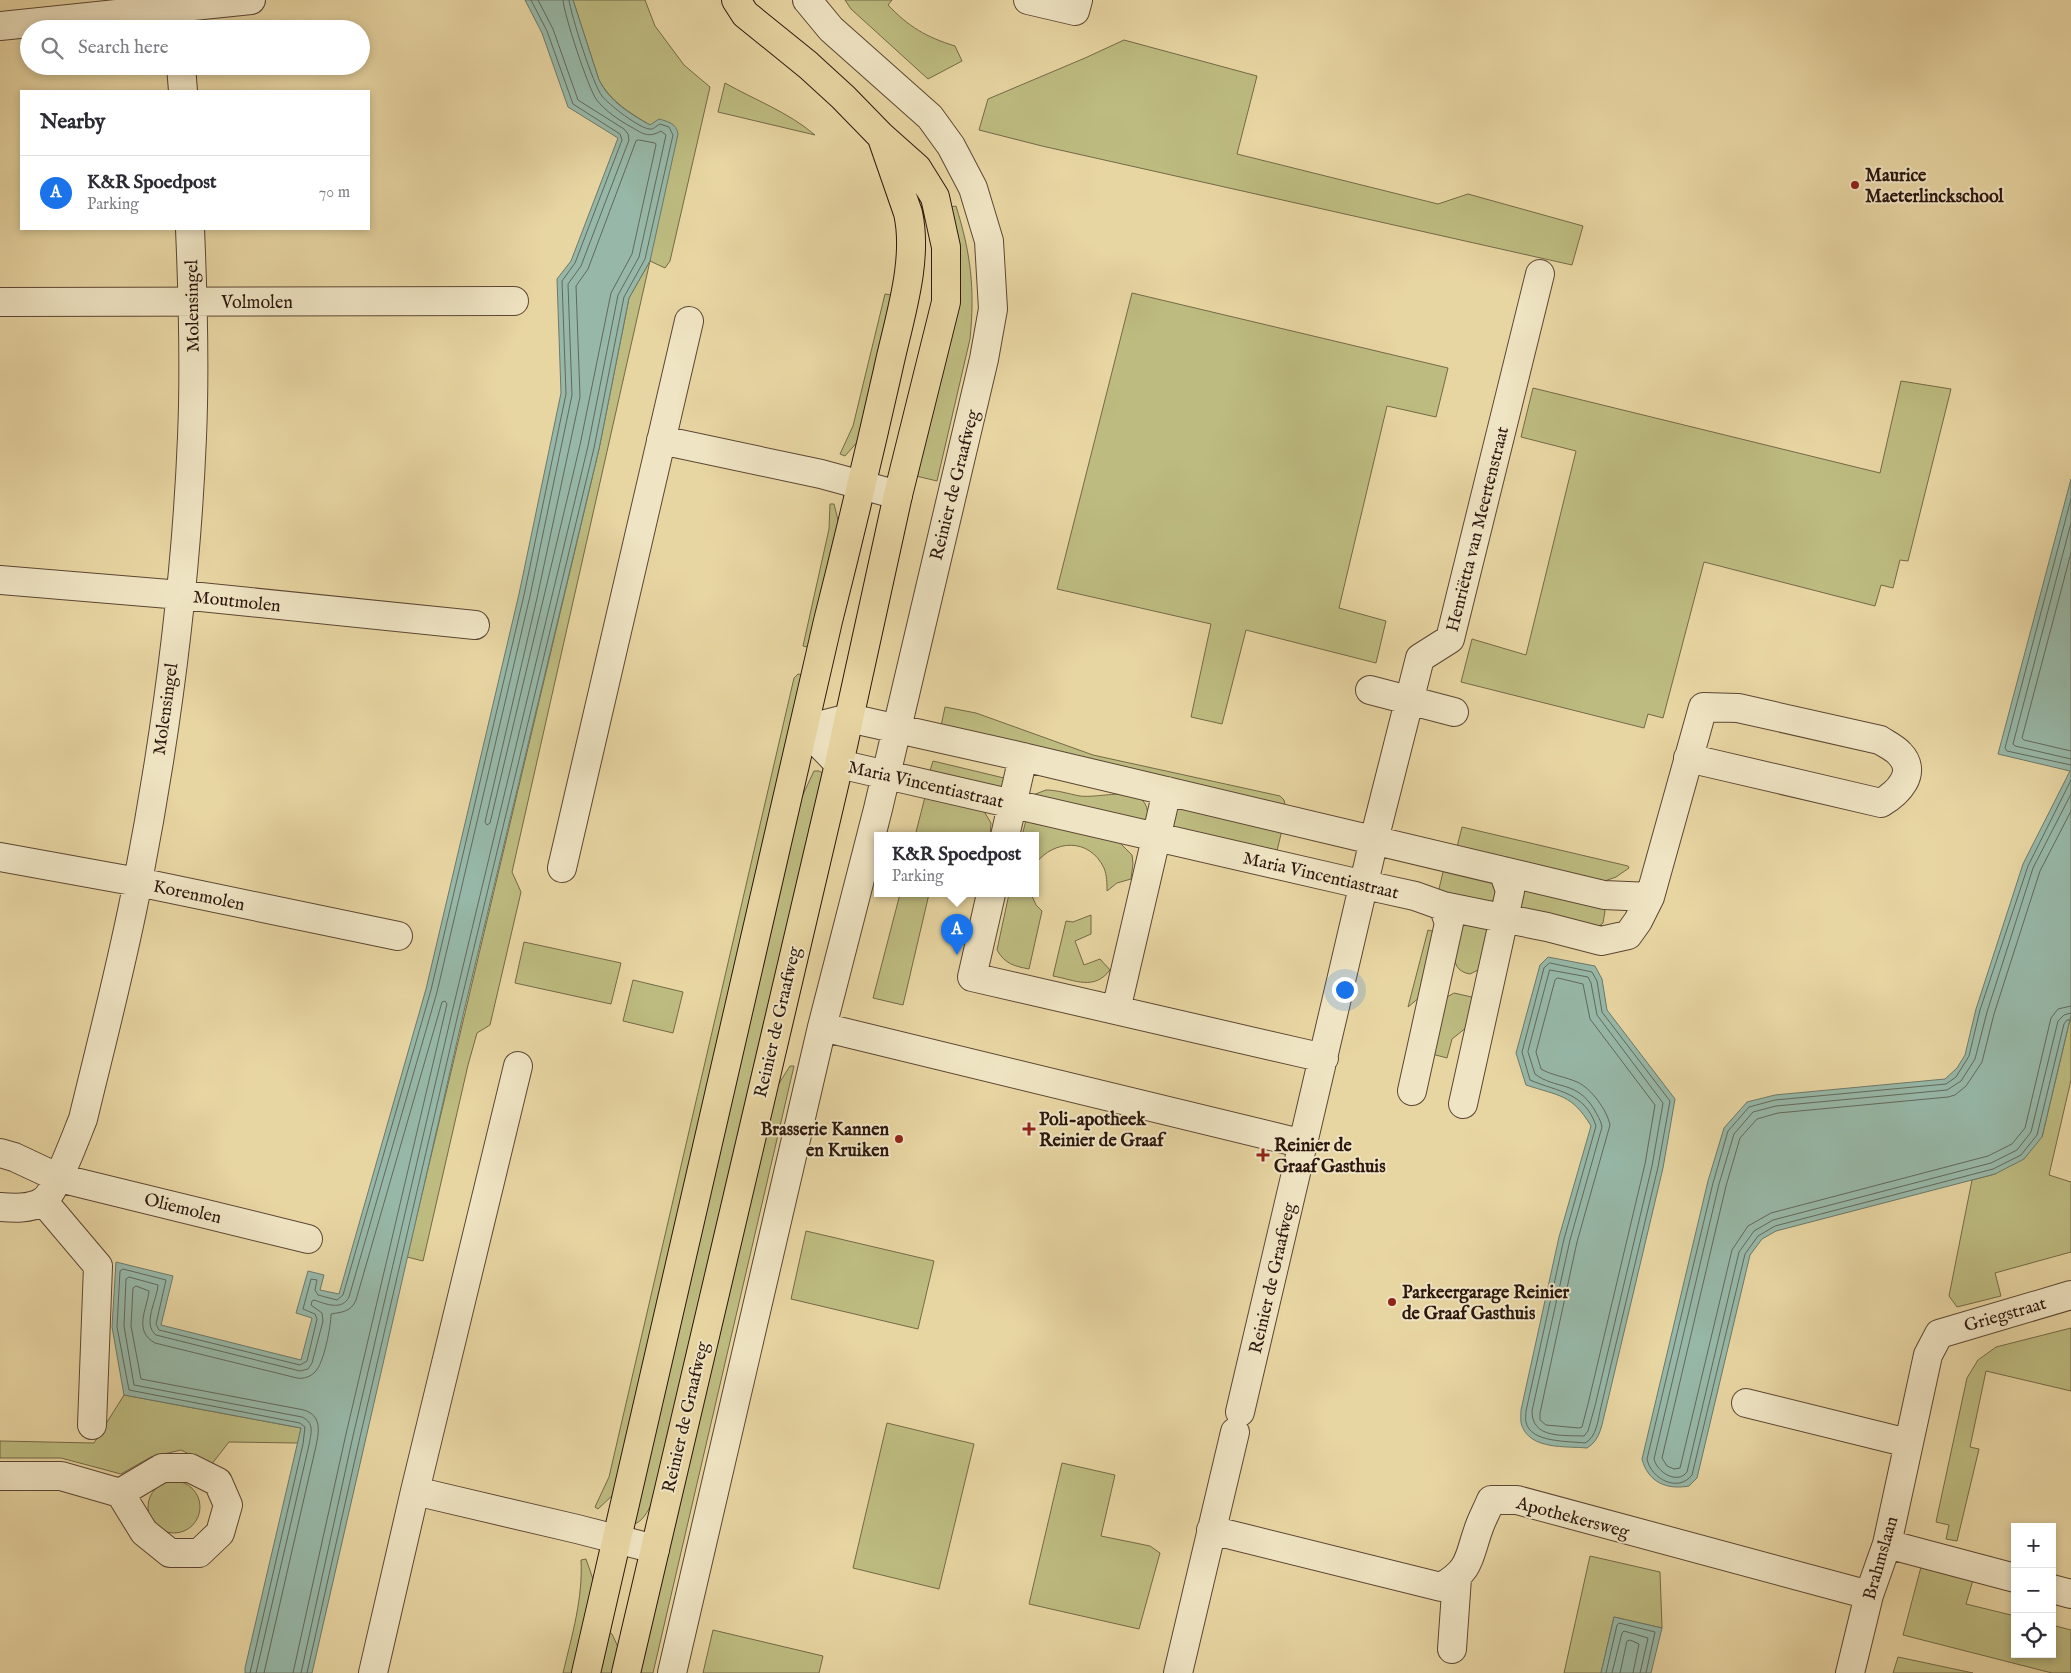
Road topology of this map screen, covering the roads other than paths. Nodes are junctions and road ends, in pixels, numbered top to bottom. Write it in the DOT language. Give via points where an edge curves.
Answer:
graph roads {
  1 [pos="251,0"];
  2 [pos="736,0"];
  3 [pos="806,0"];
  4 [pos="1028,0"];
  5 [pos="1078,0"];
  6 [pos="176,12"];
  7 [pos="75,20"];
  8 [pos="20,24"];
  9 [pos="0,26"];
  10 [pos="182,75"];
  11 [pos="183,90"];
  12 [pos="881,136"];
  13 [pos="190,230"];
  14 [pos="1540,274"];
  15 [pos="514,301"];
  16 [pos="0,302"];
  17 [pos="193,302"];
  18 [pos="689,321"];
  19 [pos="660,440"];
  20 [pos="862,485"];
  21 [pos="898,495"];
  22 [pos="0,580"];
  23 [pos="181,596"];
  24 [pos="475,625"];
  25 [pos="1370,690"];
  26 [pos="1410,700"];
  27 [pos="1454,712"];
  28 [pos="849,718"];
  29 [pos="805,729"];
  30 [pos="897,729"];
  31 [pos="1023,757"];
  32 [pos="1688,758"];
  33 [pos="839,764"];
  34 [pos="886,774"];
  35 [pos="1167,791"];
  36 [pos="1012,804"];
  37 [pos="1005,832"];
  38 [pos="1156,837"];
  39 [pos="1374,840"];
  40 [pos="0,857"];
  41 [pos="562,868"];
  42 [pos="1503,871"];
  43 [pos="138,882"];
  44 [pos="1364,884"];
  45 [pos="990,897"];
  46 [pos="1650,897"];
  47 [pos="1443,906"];
  48 [pos="1505,919"];
  49 [pos="398,936"];
  50 [pos="1116,1010"];
  51 [pos="822,1027"];
  52 [pos="1324,1058"];
  53 [pos="518,1066"];
  54 [pos="1412,1091"];
  55 [pos="1462,1104"];
  56 [pos="1304,1144"];
  57 [pos="0,1153"];
  58 [pos="58,1178"];
  59 [pos="43,1201"];
  60 [pos="0,1207"];
  61 [pos="308,1239"];
  62 [pos="2071,1295"];
  63 [pos="1939,1334"];
  64 [pos="1746,1403"];
  65 [pos="92,1425"];
  66 [pos="1908,1443"];
  67 [pos="0,1476"];
  68 [pos="415,1491"];
  69 [pos="120,1493"];
  70 [pos="1211,1530"];
  71 [pos="618,1539"];
  72 [pos="1887,1544"];
  73 [pos="655,1549"];
  74 [pos="2011,1577"];
  75 [pos="1457,1578"];
  76 [pos="2056,1590"];
  77 [pos="2071,1594"];
  78 [pos="1869,1595"];
  79 [pos="1452,1649"];
  80 [pos="373,1673"];
  81 [pos="586,1673"];
  82 [pos="626,1673"];
  83 [pos="672,1673"];
  84 [pos="1178,1673"];
  85 [pos="1850,1673"];
  1 -- 6 [label="street"];
  2 -- 12 [label="main road, Reinier de Graafweg" via="745,14 822,78"];
  3 -- 30 [label="street, Reinier de Graafweg" via="831,29 930,117 951,146 973,188 989,241 993,309 984,359"];
  4 -- 5 [label="street" via="1075,11"];
  6 -- 7 [label="street"];
  8 -- 9 [label="street"];
  10 -- 11 [label="street"];
  12 -- 20 [label="main road, Reinier de Graafweg" via="908,213 911,242 899,318"];
  12 -- 21 [label="main road, Reinier de Graafweg" via="917,168 935,197 946,247 946,302"];
  13 -- 17 [label="street, Molensingel"];
  14 -- 26 [label="street, Henriëtta van Meertenstraat" via="1450,639 1420,658"];
  15 -- 17 [label="street, Volmolen"];
  16 -- 17 [label="street, Volmolen"];
  17 -- 23 [label="street, Molensingel" via="192,437"];
  18 -- 19 [label="street"];
  19 -- 20 [label="street"];
  19 -- 41 [label="street"];
  20 -- 21 [label="street"];
  20 -- 29 [label="main road, Reinier de Graafweg"];
  21 -- 28 [label="main road, Reinier de Graafweg"];
  22 -- 23 [label="street, Moutmolen"];
  23 -- 24 [label="street, Moutmolen"];
  23 -- 43 [label="street, Molensingel"];
  25 -- 26 [label="street"];
  26 -- 27 [label="street"];
  26 -- 39 [label="street, Henriëtta van Meertenstraat"];
  28 -- 29 [label="street"];
  28 -- 30 [label="street"];
  28 -- 33 [label="main road, Reinier de Graafweg"];
  29 -- 33 [label="street, Maria Vincentiastraat"];
  29 -- 71 [label="main road, Reinier de Graafweg"];
  30 -- 31 [label="street"];
  30 -- 34 [label="street, Reinier de Graafweg"];
  31 -- 35 [label="street"];
  31 -- 36 [label="street"];
  32 -- 32 [label="street, Maria Vincentiastraat" via="1702,708 1731,707 1880,740 1900,754 1908,768 1904,784 1881,803"];
  32 -- 46 [label="street, Maria Vincentiastraat"];
  33 -- 34 [label="street, Maria Vincentiastraat"];
  33 -- 73 [label="main road, Reinier de Graafweg"];
  34 -- 36 [label="street, Maria Vincentiastraat"];
  34 -- 51 [label="street, Reinier de Graafweg"];
  35 -- 38 [label="street"];
  35 -- 39 [label="street"];
  36 -- 37 [label="street"];
  36 -- 38 [label="street, Maria Vincentiastraat"];
  38 -- 44 [label="street, Maria Vincentiastraat"];
  38 -- 50 [label="street"];
  39 -- 42 [label="street"];
  39 -- 44 [label="street, Henriëtta van Meertenstraat"];
  40 -- 43 [label="street, Korenmolen"];
  42 -- 46 [label="street" via="1604,896"];
  42 -- 48 [label="street" via="1510,891"];
  43 -- 49 [label="street, Korenmolen"];
  43 -- 58 [label="street, Molensingel" via="83,1119"];
  44 -- 47 [label="street, Maria Vincentiastraat"];
  44 -- 52 [label="street, Reinier de Graafweg"];
  45 -- 50 [label="street" via="972,977"];
  46 -- 48 [label="street, Maria Vincentiastraat" via="1628,935 1615,939 1601,941"];
  47 -- 48 [label="street, Maria Vincentiastraat"];
  47 -- 54 [label="street" via="1449,923"];
  48 -- 55 [label="street"];
  50 -- 52 [label="street"];
  51 -- 56 [label="street"];
  51 -- 83 [label="street, Reinier de Graafweg"];
  52 -- 56 [label="street, Reinier de Graafweg"];
  53 -- 68 [label="street"];
  56 -- 70 [label="street, Reinier de Graafweg"];
  57 -- 58 [label="street, Oliemolen"];
  58 -- 59 [label="street"];
  58 -- 61 [label="street, Oliemolen"];
  59 -- 60 [label="street" via="21,1208"];
  59 -- 65 [label="street" via="98,1266"];
  62 -- 63 [label="street, Griegstraat"];
  63 -- 66 [label="street, Brahmslaan" via="1928,1355"];
  64 -- 66 [label="street"];
  66 -- 72 [label="street, Brahmslaan"];
  67 -- 69 [label="street" via="61,1476"];
  68 -- 71 [label="street"];
  68 -- 80 [label="street"];
  70 -- 75 [label="street" via="1441,1587"];
  70 -- 84 [label="street, Reinier de Graafweg"];
  71 -- 73 [label="street"];
  71 -- 81 [label="main road, Reinier de Graafweg"];
  72 -- 74 [label="street"];
  72 -- 78 [label="street, Brahmslaan"];
  73 -- 82 [label="main road, Reinier de Graafweg"];
  75 -- 78 [label="street, Apothekersweg" via="1470,1561 1492,1500 1517,1500"];
  75 -- 79 [label="street"];
  76 -- 77 [label="street"];
  78 -- 85 [label="street, Brahmslaan"];
}
